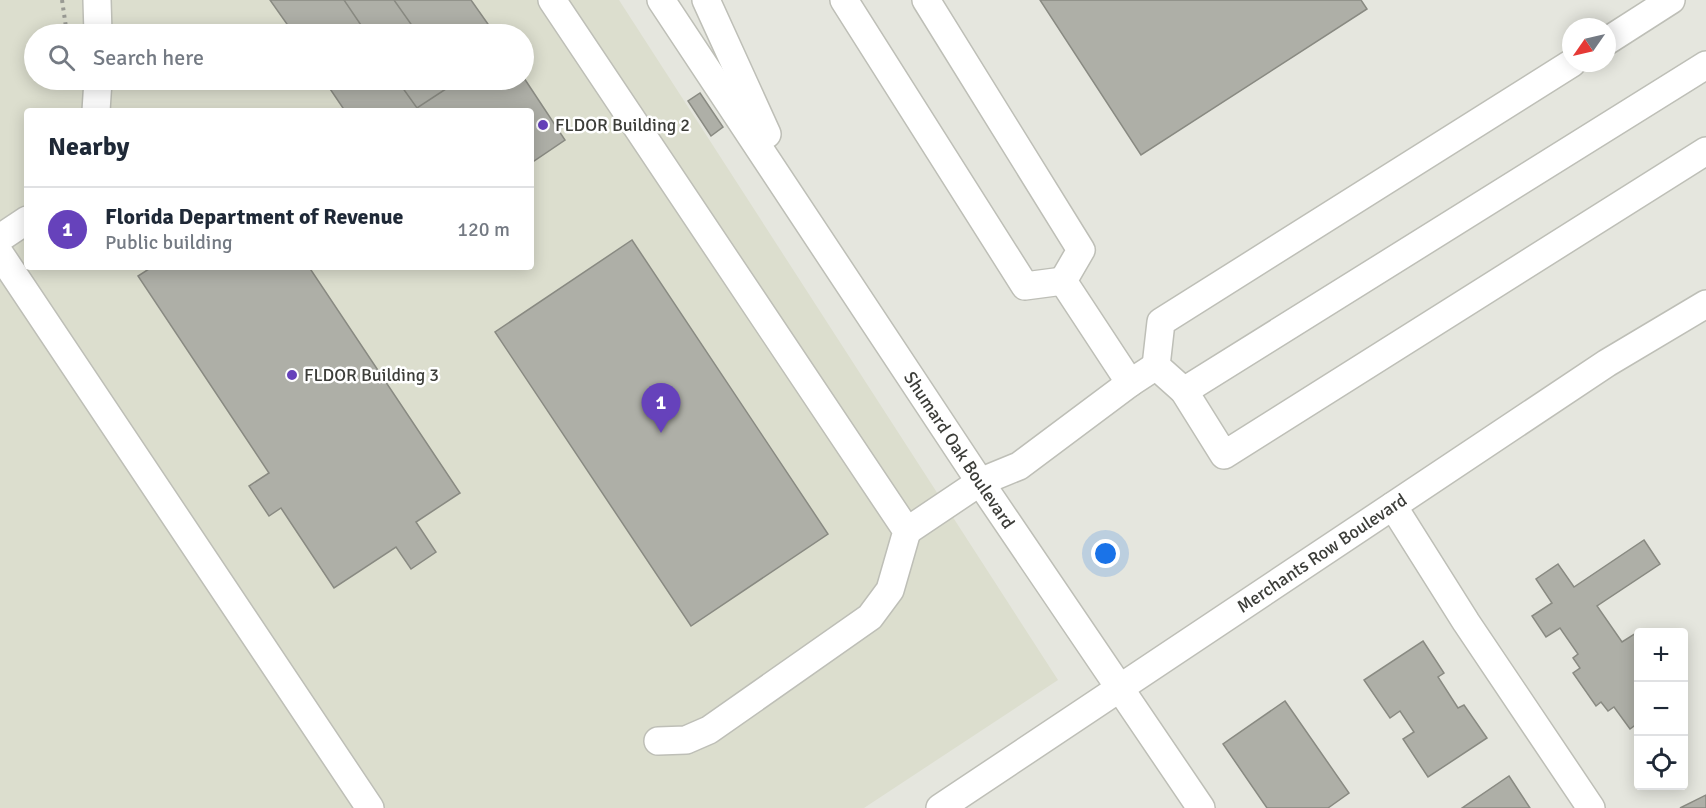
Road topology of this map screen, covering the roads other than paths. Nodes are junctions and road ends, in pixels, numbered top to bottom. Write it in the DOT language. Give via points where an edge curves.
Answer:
graph roads {
  1 [pos="97,0"];
  2 [pos="552,0"];
  3 [pos="661,0"];
  4 [pos="706,0"];
  5 [pos="844,0"];
  6 [pos="926,0"];
  7 [pos="1671,0"];
  8 [pos="98,24"];
  9 [pos="1616,35"];
  10 [pos="1706,65"];
  11 [pos="1562,69"];
  12 [pos="97,90"];
  13 [pos="96,108"];
  14 [pos="1706,151"];
  15 [pos="801,209"];
  16 [pos="24,222"];
  17 [pos="0,238"];
  18 [pos="0,254"];
  19 [pos="1063,281"];
  20 [pos="1706,304"];
  21 [pos="1156,366"];
  22 [pos="1130,383"];
  23 [pos="1184,391"];
  24 [pos="980,482"];
  25 [pos="1393,506"];
  26 [pos="907,531"];
  27 [pos="1120,688"];
  28 [pos="658,741"];
  29 [pos="370,808"];
  30 [pos="940,808"];
  31 [pos="1201,808"];
  32 [pos="1591,808"];
  1 -- 8 [label="street"];
  2 -- 26 [label="street"];
  3 -- 15 [label="street, Shumard Oak Boulevard"];
  4 -- 15 [label="street, Shumard Oak Boulevard"];
  5 -- 19 [label="street" via="1025,286"];
  6 -- 19 [label="street" via="1081,250"];
  7 -- 9 [label="street"];
  10 -- 23 [label="street"];
  11 -- 21 [label="street" via="1161,322"];
  12 -- 13 [label="street"];
  14 -- 23 [label="street" via="1224,455"];
  15 -- 24 [label="street, Shumard Oak Boulevard"];
  16 -- 17 [label="street"];
  18 -- 29 [label="street"];
  19 -- 22 [label="street"];
  20 -- 25 [label="street, Merchants Row Boulevard" via="1607,363"];
  21 -- 22 [label="street"];
  21 -- 23 [label="street"];
  22 -- 24 [label="street" via="1019,466"];
  24 -- 26 [label="street"];
  24 -- 27 [label="street, Shumard Oak Boulevard"];
  25 -- 27 [label="street, Merchants Row Boulevard"];
  25 -- 32 [label="street"];
  26 -- 28 [label="street" via="890,591 870,617 709,730 686,740"];
  27 -- 30 [label="street, Merchants Row Boulevard"];
  27 -- 31 [label="street, Shumard Oak Boulevard"];
}
